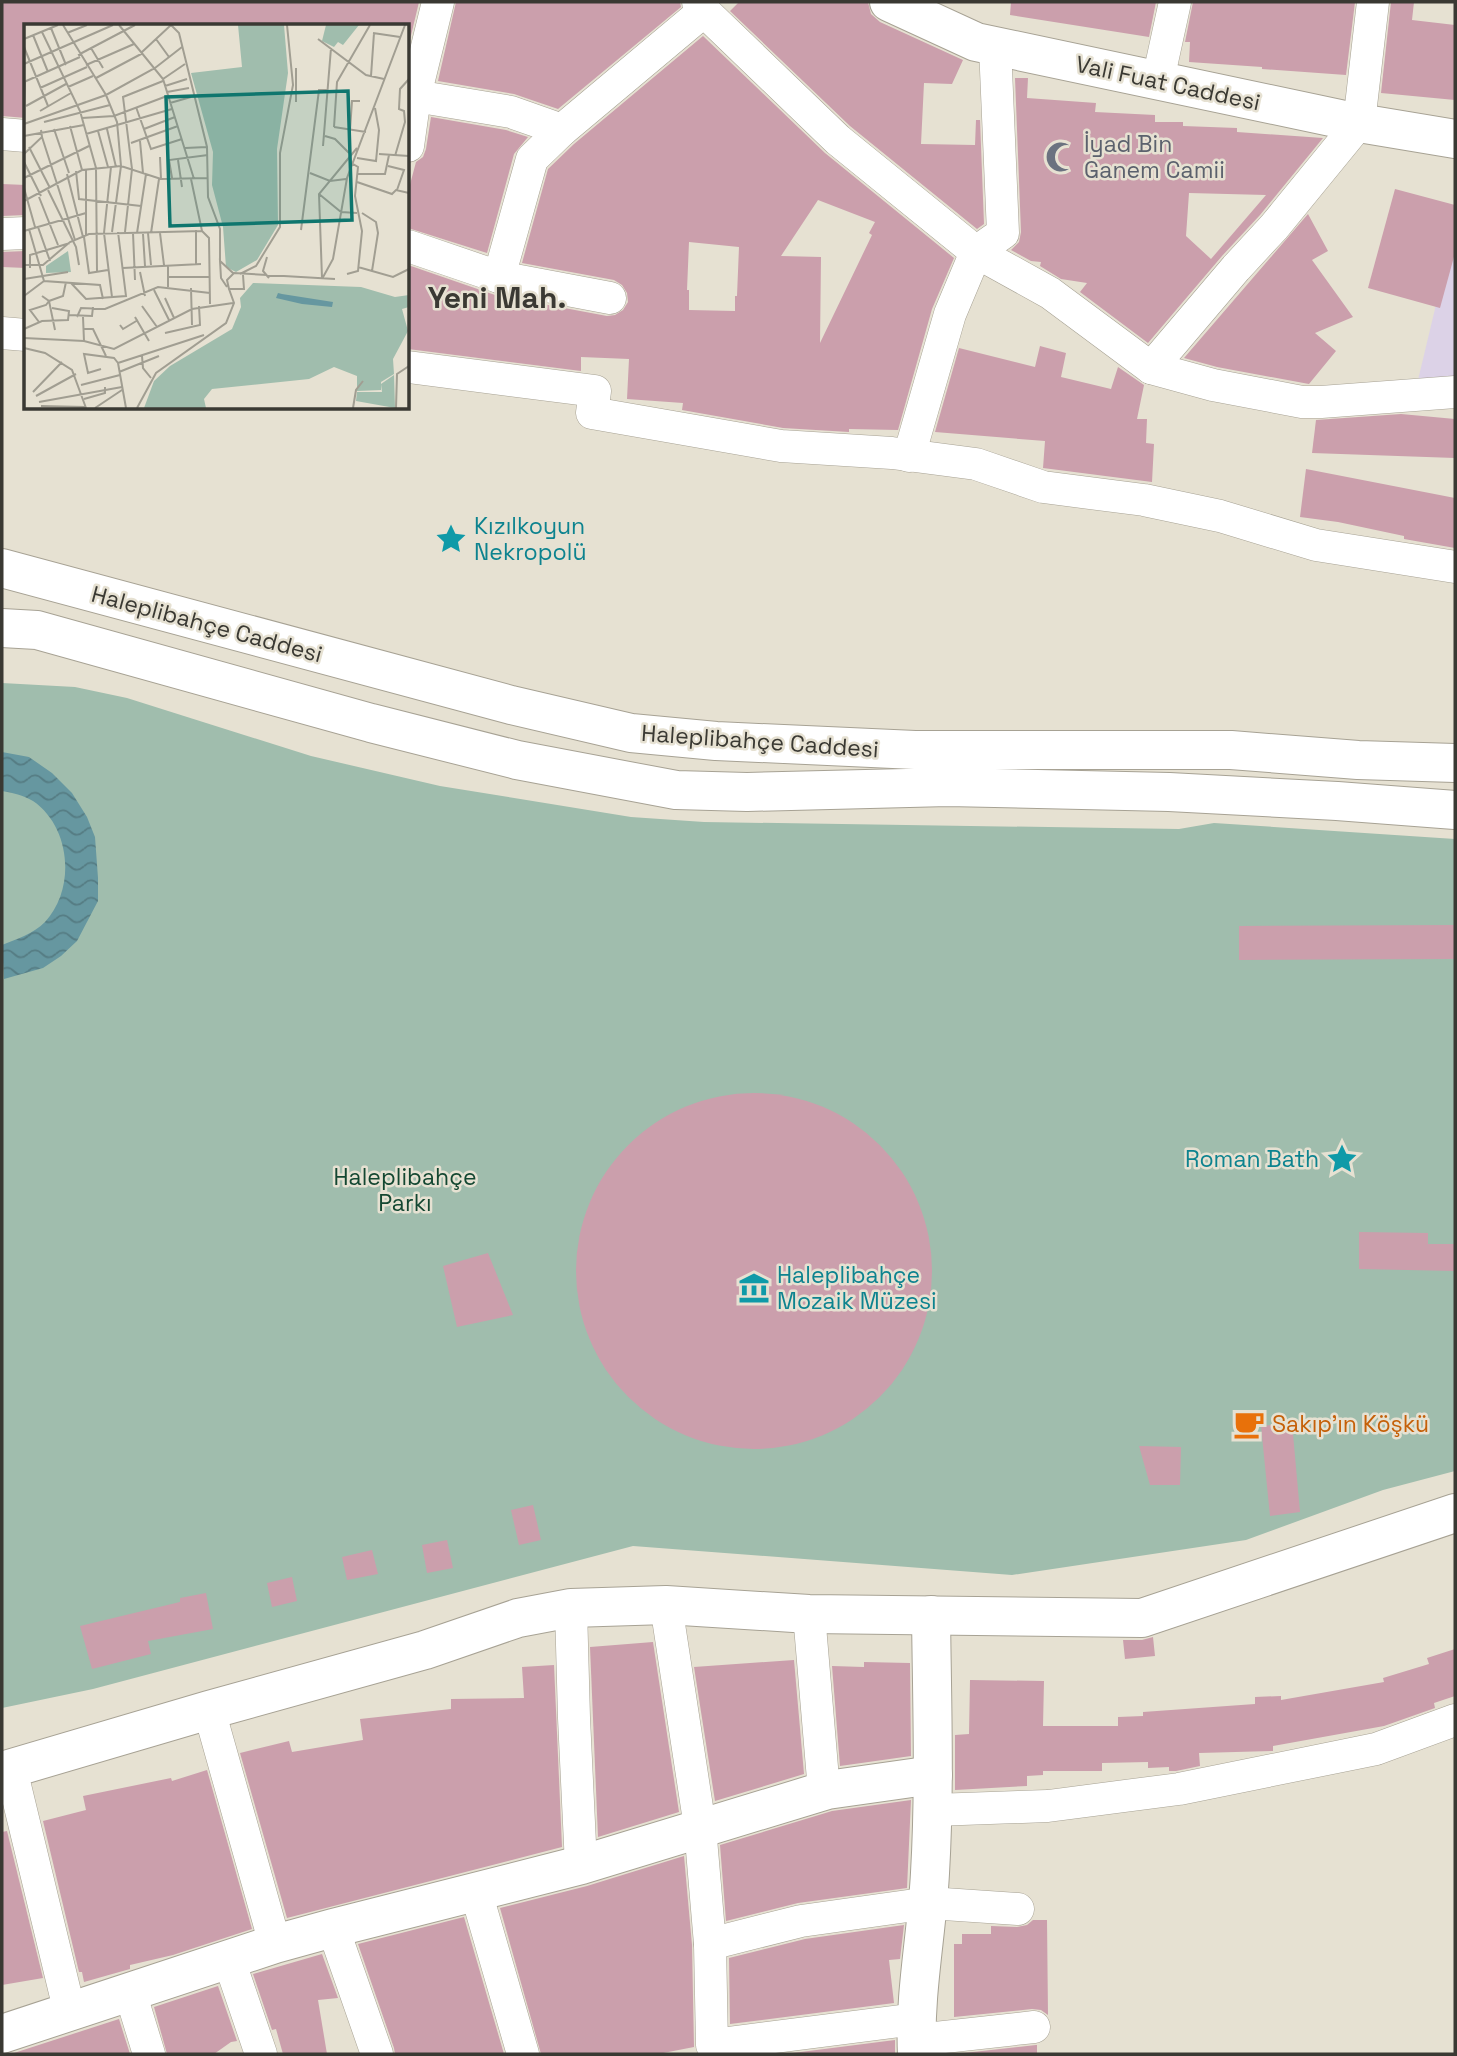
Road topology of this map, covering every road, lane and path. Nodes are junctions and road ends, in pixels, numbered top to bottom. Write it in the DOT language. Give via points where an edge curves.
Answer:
graph roads {
  1 [pos="438,2"];
  2 [pos="889,2"];
  3 [pos="1175,2"];
  4 [pos="1373,2"];
  5 [pos="701,6"];
  6 [pos="995,46"];
  7 [pos="1158,79"];
  8 [pos="415,96"];
  9 [pos="1359,123"];
  10 [pos="562,130"];
  11 [pos="410,132"];
  12 [pos="2,134"];
  13 [pos="24,136"];
  14 [pos="1455,139"];
  15 [pos="24,233"];
  16 [pos="2,234"];
  17 [pos="410,247"];
  18 [pos="976,252"];
  19 [pos="499,277"];
  20 [pos="610,298"];
  21 [pos="2,332"];
  22 [pos="24,335"];
  23 [pos="410,367"];
  24 [pos="1151,369"];
  25 [pos="1455,392"];
  26 [pos="909,456"];
  27 [pos="1455,567"];
  28 [pos="2,568"];
  29 [pos="2,628"];
  30 [pos="1455,763"];
  31 [pos="1455,810"];
  32 [pos="1455,1513"];
  33 [pos="666,1605"];
  34 [pos="571,1608"];
  35 [pos="809,1614"];
  36 [pos="930,1615"];
  37 [pos="209,1710"];
  38 [pos="1455,1720"];
  39 [pos="6,1770"];
  40 [pos="824,1791"];
  41 [pos="933,1792"];
  42 [pos="701,1827"];
  43 [pos="581,1865"];
  44 [pos="477,1892"];
  45 [pos="929,1903"];
  46 [pos="1018,1909"];
  47 [pos="333,1928"];
  48 [pos="275,1944"];
  49 [pos="710,1944"];
  50 [pos="229,1960"];
  51 [pos="130,1992"];
  52 [pos="70,2013"];
  53 [pos="1034,2026"];
  54 [pos="2,2034"];
  55 [pos="917,2038"];
  56 [pos="149,2054"];
  57 [pos="261,2054"];
  58 [pos="377,2054"];
  59 [pos="523,2054"];
  1 -- 8 [label="street"];
  2 -- 6 [label="main road, Vali Fuat Caddesi" via="976,42"];
  3 -- 7 [label="street"];
  4 -- 9 [label="street"];
  5 -- 10 [label="street"];
  5 -- 18 [label="street" via="838,140"];
  6 -- 7 [label="main road, Vali Fuat Caddesi"];
  6 -- 18 [label="street" via="1003,233"];
  7 -- 9 [label="main road, Vali Fuat Caddesi"];
  8 -- 10 [label="street" via="511,112"];
  8 -- 11 [label="street"];
  9 -- 14 [label="main road, Vali Fuat Caddesi"];
  9 -- 24 [label="street"];
  10 -- 19 [label="street" via="532,159"];
  12 -- 13 [label="street"];
  15 -- 16 [label="street"];
  17 -- 19 [label="street"];
  18 -- 24 [label="street" via="1050,293"];
  18 -- 26 [label="street" via="950,314"];
  19 -- 20 [label="street"];
  21 -- 22 [label="street"];
  23 -- 26 [label="street" via="595,391 592,413 685,430 782,446"];
  24 -- 25 [label="street" via="1302,402"];
  26 -- 27 [label="street" via="976,464 1043,487 1144,500 1220,516 1316,545"];
  28 -- 30 [label="main road, Haleplibahçe Caddesi" via="497,702 631,733 915,750 1231,750"];
  29 -- 31 [label="main road, Haleplibahçe Caddesi" via="37,630 517,760 676,790 948,787 1169,792"];
  32 -- 36 [label="main road" via="1142,1618"];
  33 -- 34 [label="main road"];
  33 -- 35 [label="main road"];
  33 -- 42 [label="street"];
  34 -- 37 [label="main road" via="518,1618 425,1650"];
  34 -- 43 [label="street"];
  35 -- 36 [label="main road"];
  35 -- 40 [label="street"];
  36 -- 41 [label="main road"];
  37 -- 39 [label="main road"];
  37 -- 48 [label="street"];
  38 -- 41 [label="street" via="1377,1749 1179,1789 1048,1806"];
  39 -- 52 [label="street"];
  40 -- 41 [label="main road"];
  40 -- 42 [label="main road"];
  41 -- 45 [label="main road"];
  42 -- 43 [label="main road"];
  42 -- 49 [label="street"];
  43 -- 44 [label="main road"];
  44 -- 47 [label="main road"];
  44 -- 59 [label="street"];
  45 -- 46 [label="street"];
  45 -- 49 [label="street" via="801,1921"];
  45 -- 55 [label="main road"];
  47 -- 48 [label="main road"];
  47 -- 58 [label="street"];
  48 -- 50 [label="main road"];
  49 -- 55 [label="street" via="712,2045"];
  50 -- 51 [label="main road"];
  50 -- 57 [label="street"];
  51 -- 52 [label="main road"];
  51 -- 56 [label="street"];
  52 -- 54 [label="main road"];
  53 -- 55 [label="street"];
}
